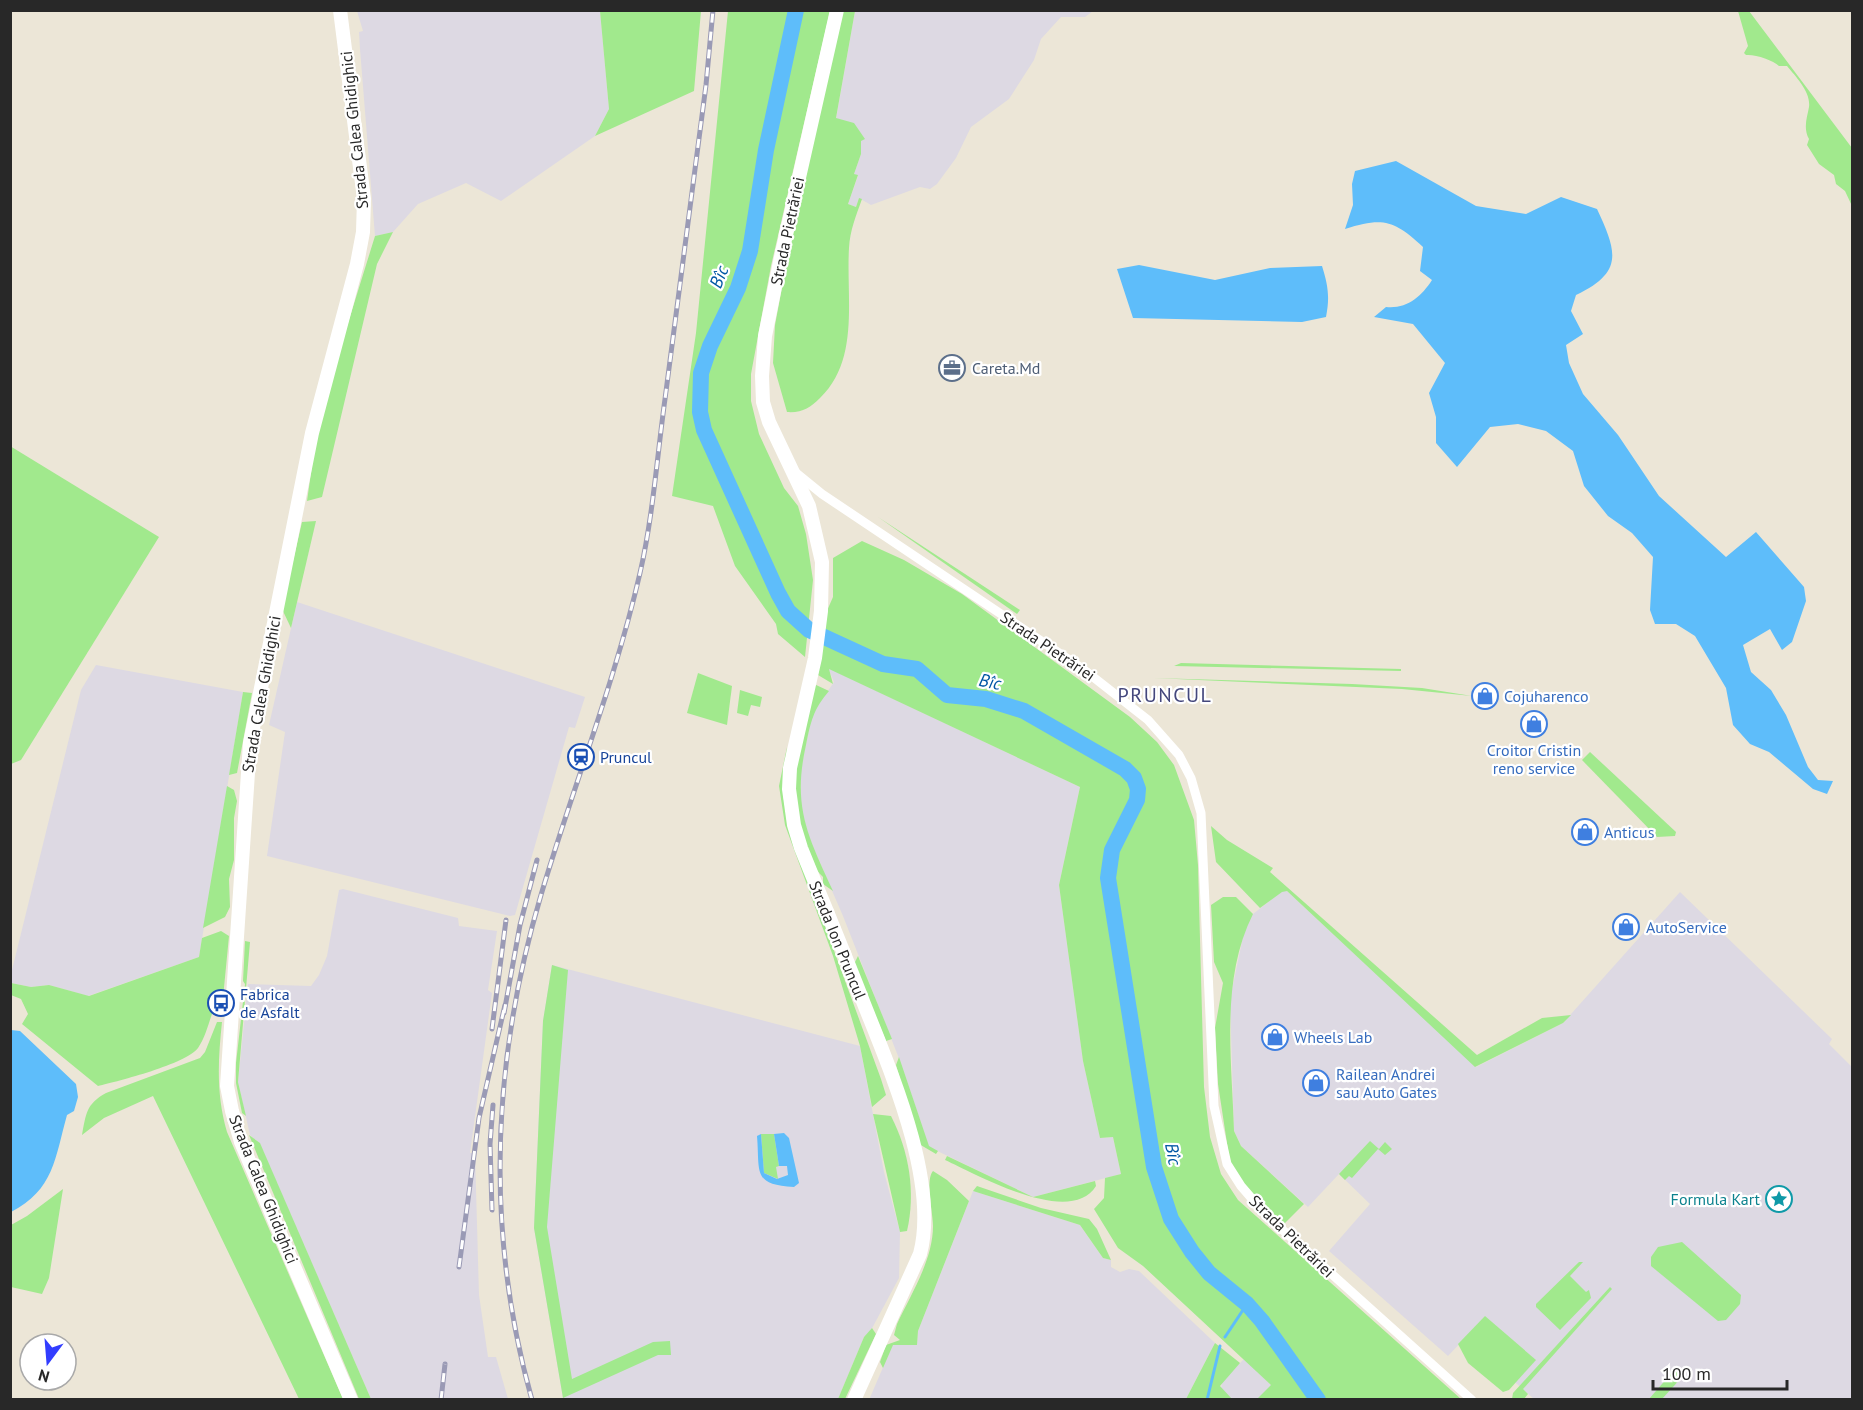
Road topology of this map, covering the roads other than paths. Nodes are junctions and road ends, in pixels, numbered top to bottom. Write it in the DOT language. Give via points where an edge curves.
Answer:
graph roads {
  1 [pos="340,10"];
  2 [pos="837,10"];
  3 [pos="791,469"];
  4 [pos="351,1400"];
  5 [pos="854,1400"];
  6 [pos="1472,1400"];
  1 -- 4 [label="street, Strada Calea Ghidighici" via="364,199 363,232 312,433 250,743 228,1086 241,1142"];
  2 -- 3 [label="street, Strada Pietrăriei" via="765,336 763,402"];
  3 -- 5 [label="street, Strada Ion Pruncul" via="809,506 822,562 815,658 790,768 791,809 801,848 896,1086 915,1154 925,1211 924,1241 917,1261"];
  3 -- 6 [label="street, Strada Pietrăriei" via="831,501 1083,669 1148,720 1173,746 1191,778 1201,813 1214,1106 1227,1164 1266,1215"];
}
